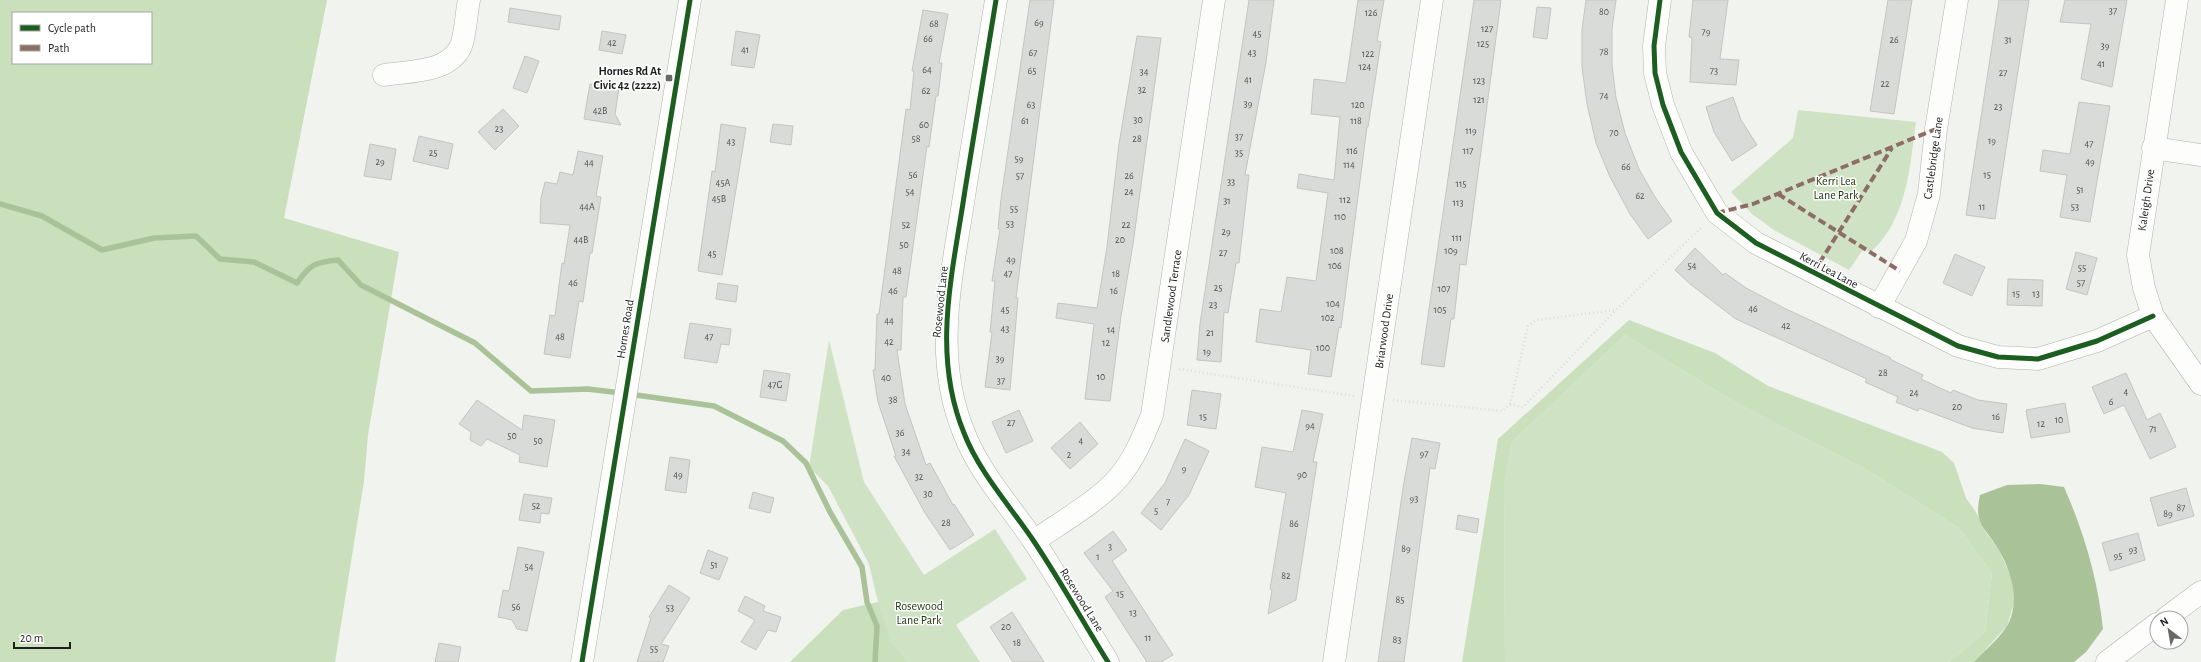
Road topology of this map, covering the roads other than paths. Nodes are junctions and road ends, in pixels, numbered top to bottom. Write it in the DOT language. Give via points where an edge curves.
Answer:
graph roads {
  1 [pos="469,0"];
  2 [pos="690,0"];
  3 [pos="996,0"];
  4 [pos="1214,0"];
  5 [pos="1432,0"];
  6 [pos="1660,0"];
  7 [pos="1957,0"];
  8 [pos="2178,0"];
  9 [pos="384,75"];
  10 [pos="2153,148"];
  11 [pos="2201,155"];
  12 [pos="1879,307"];
  13 [pos="2153,316"];
  14 [pos="2201,384"];
  15 [pos="1034,541"];
  16 [pos="2201,592"];
  17 [pos="2177,610"];
  18 [pos="2149,630"];
  19 [pos="582,662"];
  20 [pos="1108,662"];
  21 [pos="1334,662"];
  22 [pos="2107,662"];
  1 -- 9 [label="street" via="461,45 451,59 438,66"];
  2 -- 19 [label="street, Hornes Road"];
  3 -- 15 [label="street, Rosewood Lane" via="950,289 946,365 964,435"];
  4 -- 15 [label="street, Sandlewood Terrace" via="1152,415 1140,446 1119,478"];
  5 -- 21 [label="street, Briarwood Drive"];
  6 -- 12 [label="street, Kerri Lea Lane" via="1654,46 1655,73 1663,104 1681,152 1717,212 1756,243"];
  7 -- 12 [label="street, Castlebridge Lane" via="1936,129 1929,194 1916,241"];
  8 -- 10 [label="street, Kaleigh Drive"];
  10 -- 11 [label="street"];
  10 -- 13 [label="street, Kaleigh Drive" via="2138,255 2144,288"];
  12 -- 13 [label="street, Kerri Lea Lane" via="1958,346 1998,357 2038,359 2097,341"];
  13 -- 14 [label="street, Kaleigh Drive"];
  15 -- 20 [label="street, Rosewood Lane"];
  16 -- 17 [label="street"];
  18 -- 22 [label="street"];
}
